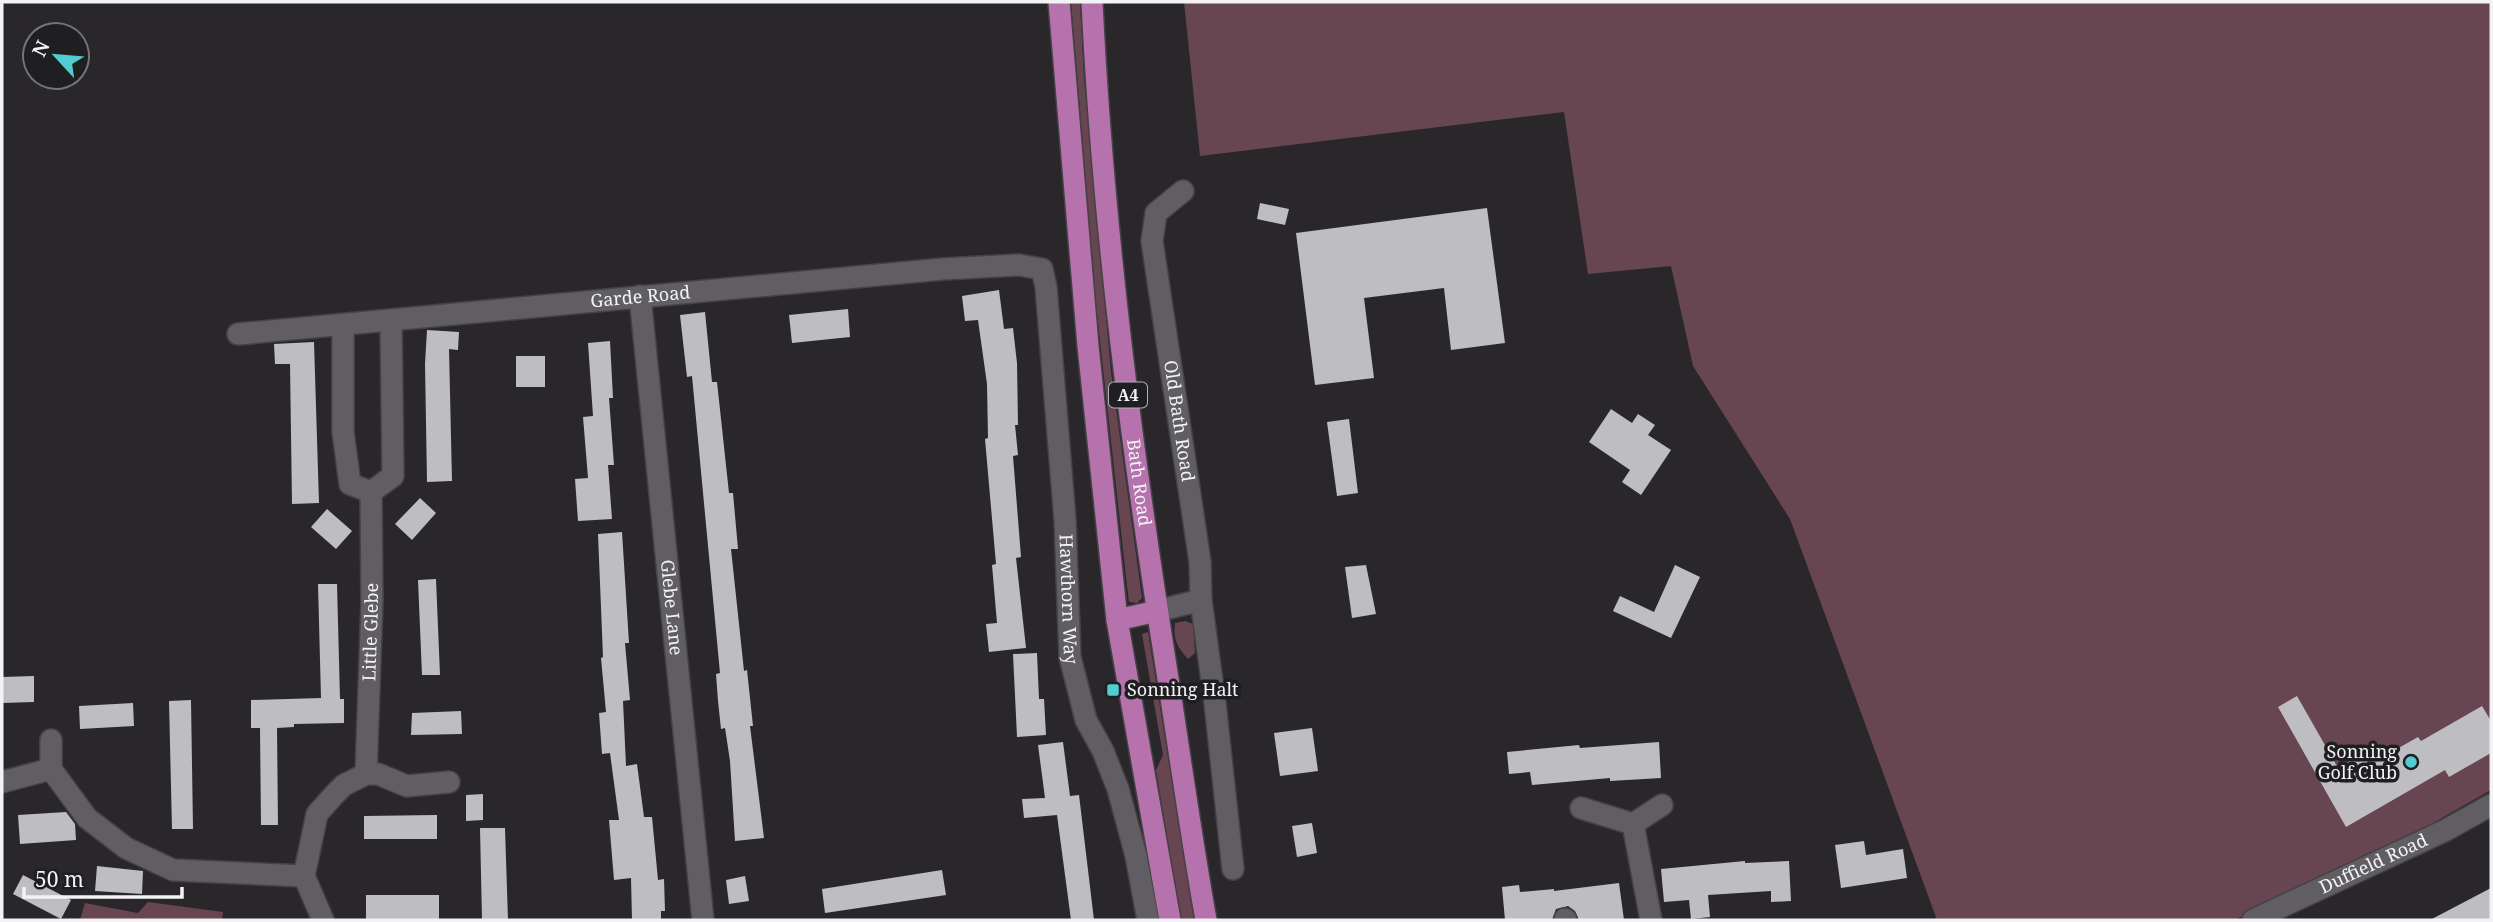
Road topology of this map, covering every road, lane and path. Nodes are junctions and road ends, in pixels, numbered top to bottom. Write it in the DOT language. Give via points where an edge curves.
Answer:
graph roads {
  1 [pos="1059,2"];
  2 [pos="1092,2"];
  3 [pos="1183,191"];
  4 [pos="1042,269"];
  5 [pos="640,296"];
  6 [pos="391,320"];
  7 [pos="343,325"];
  8 [pos="238,334"];
  9 [pos="371,492"];
  10 [pos="1201,600"];
  11 [pos="1157,611"];
  12 [pos="1117,620"];
  13 [pos="51,740"];
  14 [pos="51,769"];
  15 [pos="366,774"];
  16 [pos="2,782"];
  17 [pos="449,782"];
  18 [pos="1662,805"];
  19 [pos="2491,805"];
  20 [pos="1581,808"];
  21 [pos="1633,824"];
  22 [pos="1233,869"];
  23 [pos="304,876"];
  24 [pos="323,920"];
  25 [pos="703,920"];
  26 [pos="1147,920"];
  27 [pos="1170,920"];
  28 [pos="1206,920"];
  29 [pos="1651,920"];
  30 [pos="2253,920"];
  1 -- 12 [label="main road, Bath Road / A4"];
  2 -- 11 [label="main road, Bath Road / A4" via="1122,346"];
  3 -- 10 [label="street, Old Bath Road" via="1156,213 1152,241 1200,562"];
  4 -- 5 [label="street, Garde Road" via="1019,265 943,269"];
  4 -- 26 [label="street, Hawthorn Way" via="1065,520 1070,657 1086,720 1118,789"];
  5 -- 6 [label="street, Garde Road"];
  5 -- 25 [label="street, Glebe Lane"];
  6 -- 7 [label="street, Garde Road"];
  6 -- 9 [label="street" via="393,476"];
  7 -- 8 [label="street, Garde Road"];
  7 -- 9 [label="street" via="342,432 350,484"];
  9 -- 15 [label="street, Little Glebe"];
  10 -- 11 [label="street"];
  10 -- 22 [label="street, Old Bath Road"];
  11 -- 12 [label="main road"];
  11 -- 28 [label="main road, Bath Road / A4"];
  12 -- 27 [label="main road, Bath Road / A4"];
  13 -- 14 [label="street"];
  14 -- 16 [label="street"];
  14 -- 23 [label="street" via="87,818 126,848 173,870"];
  15 -- 17 [label="street" via="407,786"];
  15 -- 23 [label="street" via="344,785 317,814"];
  18 -- 21 [label="street"];
  19 -- 30 [label="street, Duffield Road"];
  20 -- 21 [label="street"];
  21 -- 29 [label="street"];
  23 -- 24 [label="street"];
}
